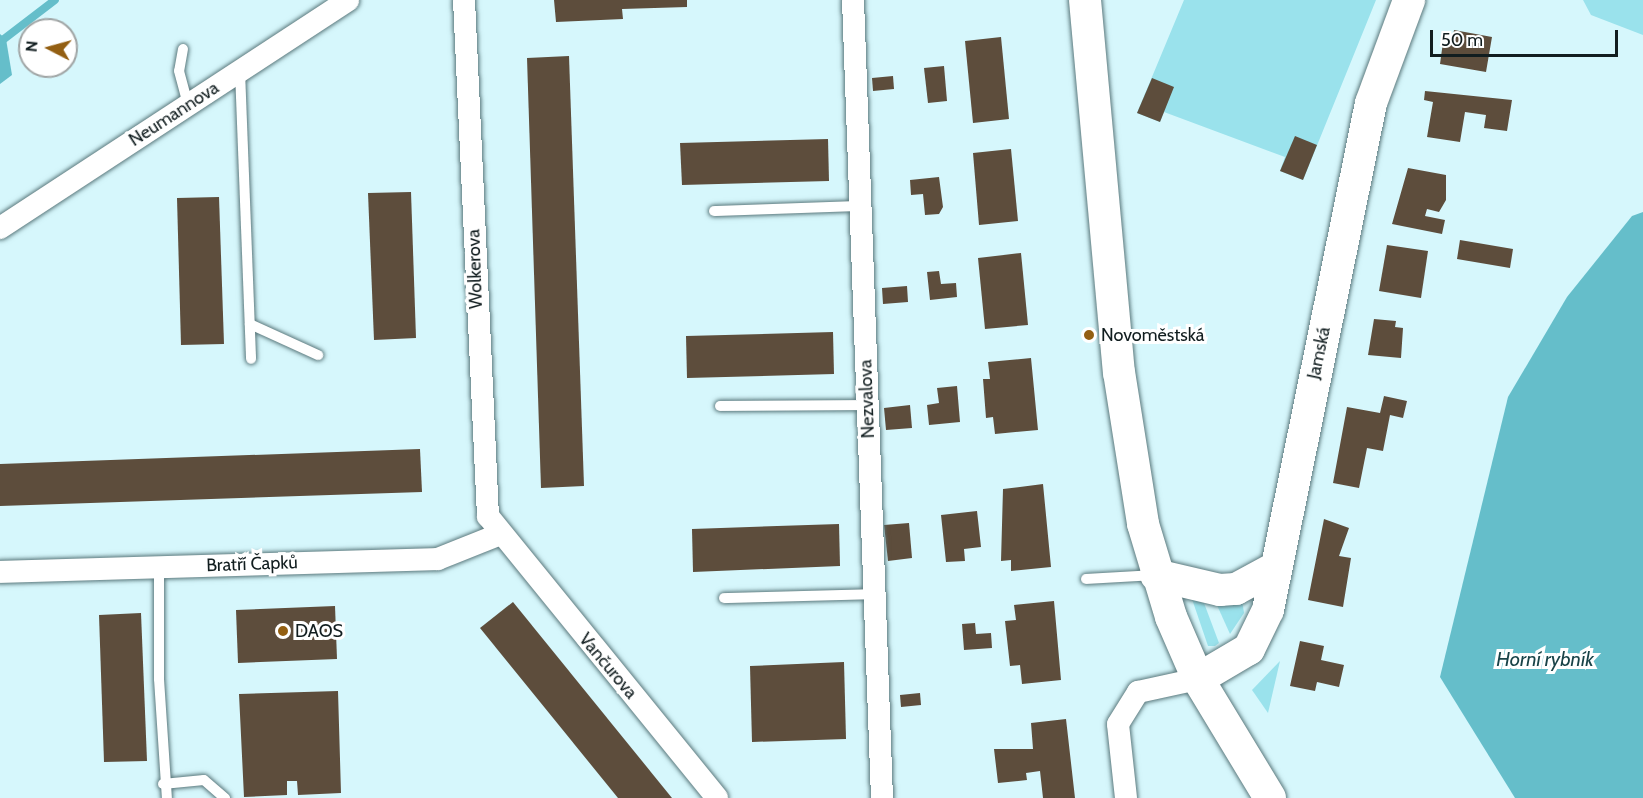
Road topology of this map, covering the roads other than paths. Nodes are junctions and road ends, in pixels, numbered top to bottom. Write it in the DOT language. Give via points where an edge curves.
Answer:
graph roads {
  1 [pos="348,0"];
  2 [pos="464,0"];
  3 [pos="853,0"];
  4 [pos="1085,0"];
  5 [pos="1409,0"];
  6 [pos="183,49"];
  7 [pos="240,71"];
  8 [pos="188,105"];
  9 [pos="860,206"];
  10 [pos="714,211"];
  11 [pos="0,228"];
  12 [pos="250,324"];
  13 [pos="318,355"];
  14 [pos="251,359"];
  15 [pos="868,405"];
  16 [pos="720,406"];
  17 [pos="498,534"];
  18 [pos="159,567"];
  19 [pos="1273,569"];
  20 [pos="0,572"];
  21 [pos="1156,575"];
  22 [pos="1086,579"];
  23 [pos="874,594"];
  24 [pos="724,598"];
  25 [pos="1197,679"];
  26 [pos="163,784"];
  27 [pos="167,798"];
  28 [pos="225,798"];
  29 [pos="717,798"];
  30 [pos="882,798"];
  31 [pos="1126,798"];
  32 [pos="1270,798"];
  1 -- 7 [label="street, Neumannova"];
  2 -- 17 [label="street, Wolkerova" via="484,497"];
  3 -- 9 [label="street, Nezvalova"];
  4 -- 21 [label="street" via="1119,372"];
  5 -- 19 [label="street, Jamská" via="1371,103"];
  6 -- 8 [label="lane" via="179,71"];
  7 -- 8 [label="street, Neumannova"];
  7 -- 12 [label="lane"];
  8 -- 11 [label="street, Neumannova"];
  9 -- 10 [label="lane"];
  9 -- 15 [label="street, Nezvalova"];
  12 -- 13 [label="lane"];
  12 -- 14 [label="lane"];
  15 -- 16 [label="lane"];
  15 -- 23 [label="street, Nezvalova"];
  17 -- 18 [label="street, Bratří Čapků" via="438,559"];
  17 -- 29 [label="street, Vančurova"];
  18 -- 20 [label="street, Bratří Čapků"];
  18 -- 26 [label="lane"];
  19 -- 21 [label="street" via="1236,588 1220,590"];
  19 -- 25 [label="street, Jamská" via="1268,610 1248,649"];
  21 -- 22 [label="lane"];
  21 -- 25 [label="street"];
  23 -- 24 [label="lane"];
  23 -- 30 [label="street, Nezvalova"];
  25 -- 31 [label="street" via="1138,692 1118,724"];
  25 -- 32 [label="street"];
  26 -- 27 [label="lane"];
  26 -- 28 [label="lane" via="204,780"];
}
